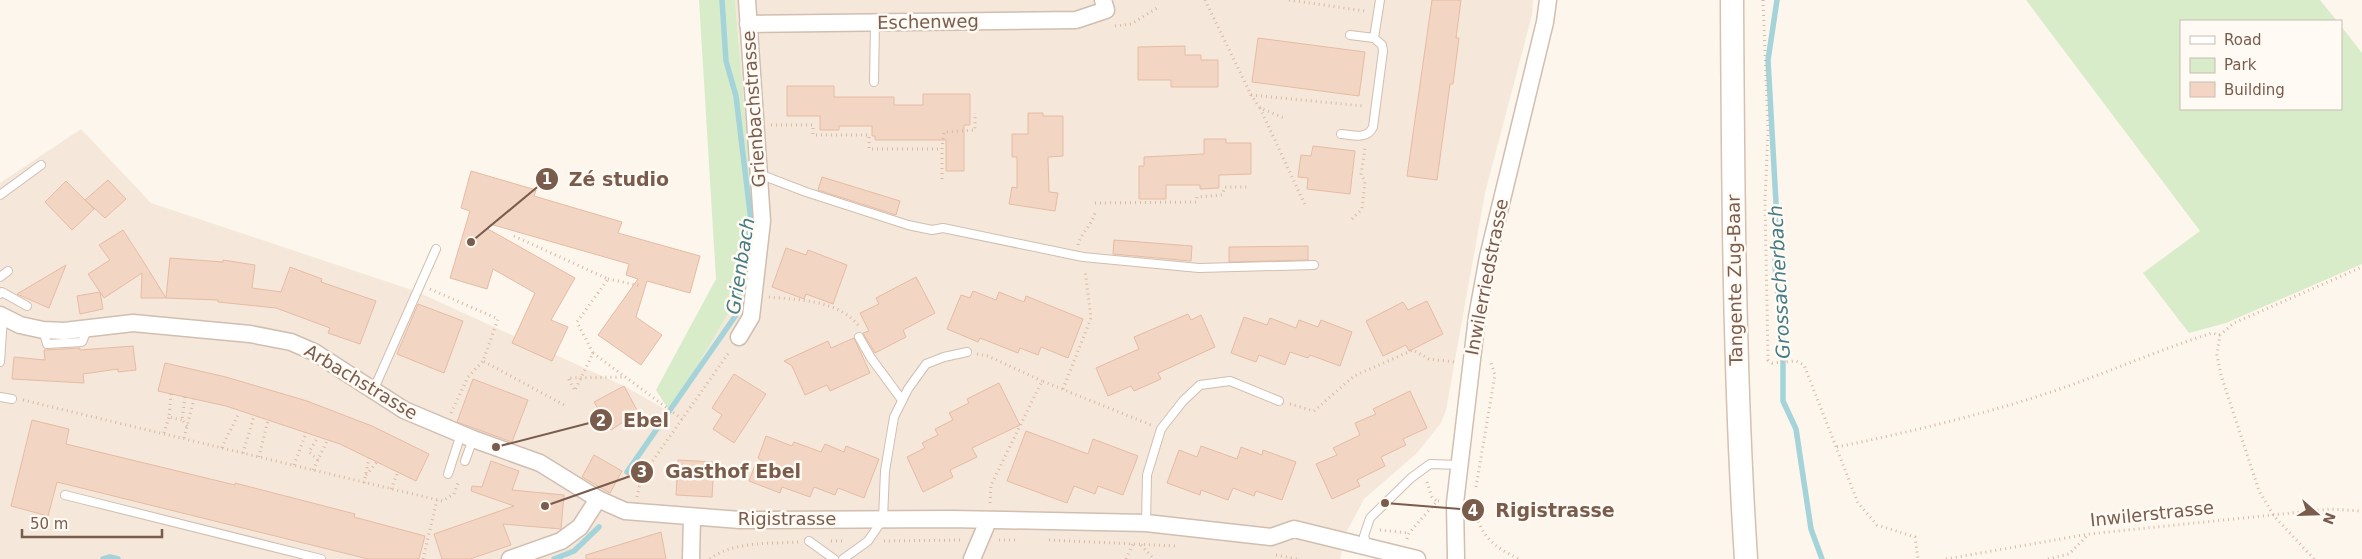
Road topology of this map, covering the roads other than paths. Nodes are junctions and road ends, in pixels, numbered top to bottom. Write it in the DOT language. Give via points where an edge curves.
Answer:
graph roads {
  1 [pos="747,0"];
  2 [pos="1380,0"];
  3 [pos="1548,0"];
  4 [pos="1732,0"];
  5 [pos="1105,12"];
  6 [pos="875,22"];
  7 [pos="748,24"];
  8 [pos="1350,35"];
  9 [pos="1374,38"];
  10 [pos="874,82"];
  11 [pos="1341,134"];
  12 [pos="41,166"];
  13 [pos="760,174"];
  14 [pos="0,194"];
  15 [pos="436,249"];
  16 [pos="1314,266"];
  17 [pos="8,271"];
  18 [pos="0,278"];
  19 [pos="1,291"];
  20 [pos="26,306"];
  21 [pos="1,324"];
  22 [pos="862,335"];
  23 [pos="739,338"];
  24 [pos="967,352"];
  25 [pos="0,362"];
  26 [pos="373,391"];
  27 [pos="0,397"];
  28 [pos="12,399"];
  29 [pos="902,400"];
  30 [pos="1279,401"];
  31 [pos="467,437"];
  32 [pos="465,461"];
  33 [pos="1459,465"];
  34 [pos="448,474"];
  35 [pos="66,495"];
  36 [pos="598,499"];
  37 [pos="616,508"];
  38 [pos="692,516"];
  39 [pos="882,519"];
  40 [pos="988,521"];
  41 [pos="1146,523"];
  42 [pos="809,541"];
  43 [pos="1366,546"];
  44 [pos="321,559"];
  45 [pos="510,559"];
  46 [pos="691,559"];
  47 [pos="834,559"];
  48 [pos="843,559"];
  49 [pos="972,559"];
  50 [pos="1417,559"];
  51 [pos="1456,559"];
  52 [pos="1746,559"];
  1 -- 7 [label="street, Grienbachstrasse"];
  2 -- 9 [label="lane"];
  3 -- 33 [label="street, Inwilerriedstrasse" via="1488,257 1470,364"];
  4 -- 52 [label="main road, Tangente Zug-Baar" via="1738,440"];
  5 -- 6 [label="street, Eschenweg" via="1076,20"];
  6 -- 7 [label="street, Eschenweg"];
  6 -- 10 [label="lane"];
  7 -- 13 [label="street, Grienbachstrasse"];
  8 -- 9 [label="lane"];
  9 -- 11 [label="lane" via="1382,45 1383,51 1373,127 1366,135"];
  12 -- 14 [label="lane"];
  13 -- 16 [label="lane" via="908,225 932,230 943,228 1080,256 1199,268"];
  13 -- 23 [label="street, Grienbachstrasse" via="762,221 754,295 751,317"];
  15 -- 26 [label="lane"];
  17 -- 18 [label="lane"];
  19 -- 20 [label="lane"];
  21 -- 25 [label="lane"];
  21 -- 26 [label="street, Arbachstrasse" via="64,331 142,323 250,334 292,342 314,352"];
  22 -- 29 [label="lane" via="871,358"];
  24 -- 29 [label="lane" via="926,364"];
  26 -- 31 [label="street, Arbachstrasse" via="404,410"];
  27 -- 28 [label="lane"];
  29 -- 39 [label="lane" via="894,417 885,472"];
  30 -- 41 [label="lane" via="1230,381 1200,385 1161,429 1147,475"];
  31 -- 32 [label="lane"];
  31 -- 34 [label="lane"];
  31 -- 36 [label="street, Arbachstrasse" via="540,463"];
  33 -- 43 [label="lane" via="1430,464 1411,478 1370,518 1364,536"];
  33 -- 51 [label="street, Inwilerriedstrasse" via="1454,532"];
  35 -- 44 [label="lane"];
  36 -- 37 [label="street, Arbachstrasse"];
  36 -- 45 [label="street" via="580,527 562,540"];
  37 -- 38 [label="street, Rigistrasse"];
  38 -- 39 [label="street, Rigistrasse" via="740,520"];
  38 -- 46 [label="street"];
  39 -- 40 [label="street, Rigistrasse"];
  39 -- 48 [label="lane" via="868,541"];
  40 -- 41 [label="street, Rigistrasse"];
  40 -- 49 [label="street"];
  41 -- 43 [label="street, Rigistrasse" via="1271,537 1294,529"];
  42 -- 47 [label="lane"];
  43 -- 50 [label="street, Rigistrasse"];
}
